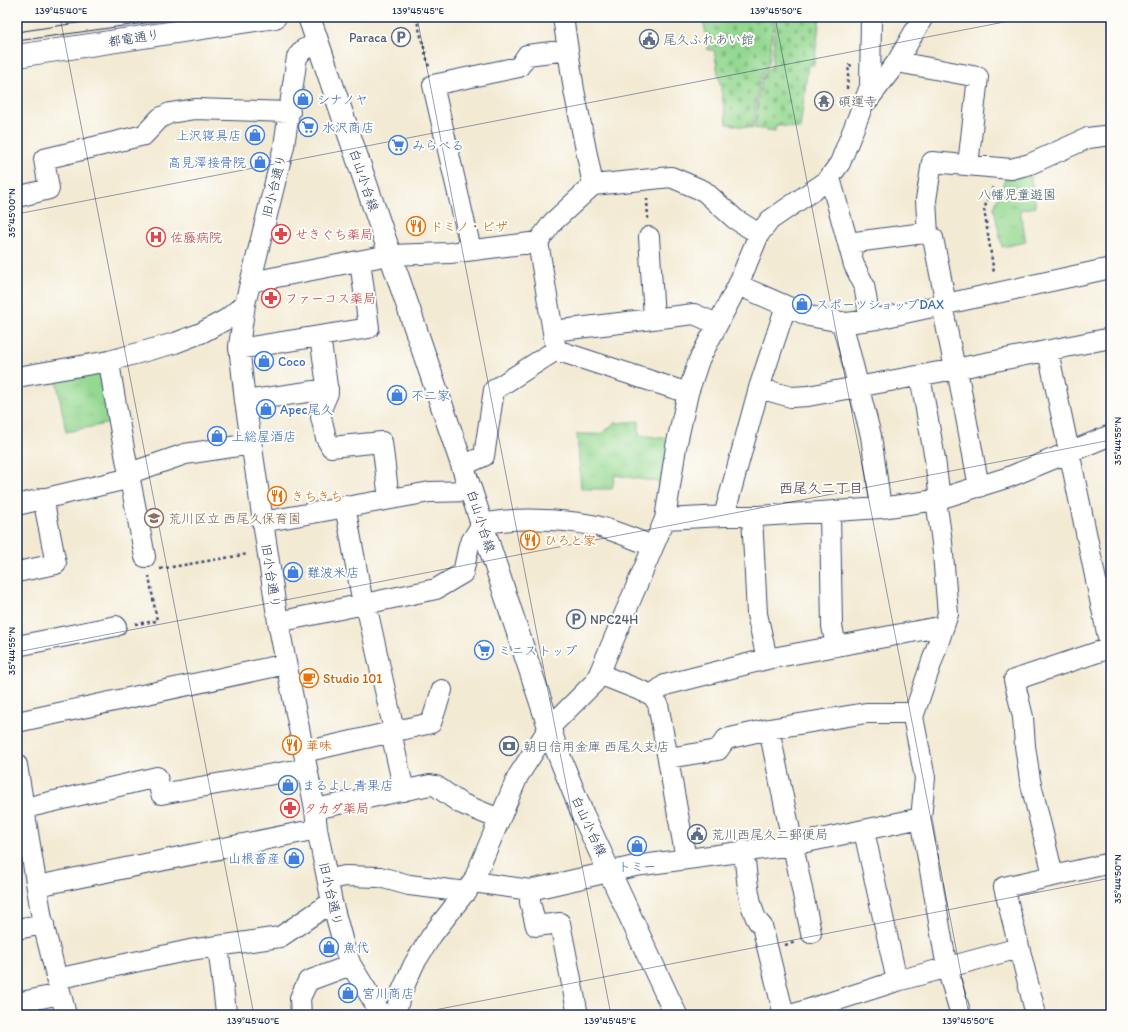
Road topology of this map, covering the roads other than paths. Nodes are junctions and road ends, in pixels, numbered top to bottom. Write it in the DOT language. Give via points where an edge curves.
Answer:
graph roads {
  1 [pos="275,17"];
  2 [pos="309,17"];
  3 [pos="563,17"];
  4 [pos="871,17"];
  5 [pos="923,17"];
  6 [pos="318,44"];
  7 [pos="568,50"];
  8 [pos="17,56"];
  9 [pos="897,62"];
  10 [pos="863,107"];
  11 [pos="290,112"];
  12 [pos="1111,135"];
  13 [pos="968,165"];
  14 [pos="830,178"];
  15 [pos="593,184"];
  16 [pos="17,197"];
  17 [pos="759,234"];
  18 [pos="928,235"];
  19 [pos="649,237"];
  20 [pos="538,242"];
  21 [pos="848,243"];
  22 [pos="471,250"];
  23 [pos="389,255"];
  24 [pos="360,261"];
  25 [pos="1111,268"];
  26 [pos="251,282"];
  27 [pos="738,285"];
  28 [pos="245,304"];
  29 [pos="944,305"];
  30 [pos="786,306"];
  31 [pos="654,318"];
  32 [pos="870,320"];
  33 [pos="842,322"];
  34 [pos="717,324"];
  35 [pos="320,336"];
  36 [pos="1111,338"];
  37 [pos="555,340"];
  38 [pos="239,349"];
  39 [pos="1048,351"];
  40 [pos="109,360"];
  41 [pos="956,369"];
  42 [pos="19,376"];
  43 [pos="920,376"];
  44 [pos="859,387"];
  45 [pos="759,388"];
  46 [pos="328,389"];
  47 [pos="688,393"];
  48 [pos="245,401"];
  49 [pos="1111,435"];
  50 [pos="251,444"];
  51 [pos="1068,454"];
  52 [pos="462,466"];
  53 [pos="131,476"];
  54 [pos="978,487"];
  55 [pos="471,491"];
  56 [pos="43,498"];
  57 [pos="389,499"];
  58 [pos="938,500"];
  59 [pos="17,506"];
  60 [pos="345,506"];
  61 [pos="881,508"];
  62 [pos="830,512"];
  63 [pos="724,516"];
  64 [pos="752,516"];
  65 [pos="665,519"];
  66 [pos="262,522"];
  67 [pos="482,524"];
  68 [pos="653,546"];
  69 [pos="147,564"];
  70 [pos="17,572"];
  71 [pos="364,604"];
  72 [pos="278,622"];
  73 [pos="116,626"];
  74 [pos="944,626"];
  75 [pos="17,646"];
  76 [pos="836,646"];
  77 [pos="1111,650"];
  78 [pos="768,660"];
  79 [pos="286,664"];
  80 [pos="599,674"];
  81 [pos="442,690"];
  82 [pos="652,695"];
  83 [pos="914,713"];
  84 [pos="17,722"];
  85 [pos="549,728"];
  86 [pos="769,729"];
  87 [pos="393,731"];
  88 [pos="668,758"];
  89 [pos="306,760"];
  90 [pos="17,765"];
  91 [pos="404,791"];
  92 [pos="21,800"];
  93 [pos="315,809"];
  94 [pos="921,818"];
  95 [pos="499,819"];
  96 [pos="317,829"];
  97 [pos="864,830"];
  98 [pos="792,845"];
  99 [pos="744,850"];
  100 [pos="686,858"];
  101 [pos="1111,863"];
  102 [pos="610,871"];
  103 [pos="1053,875"];
  104 [pos="328,880"];
  105 [pos="37,886"];
  106 [pos="470,887"];
  107 [pos="530,890"];
  108 [pos="332,902"];
  109 [pos="44,924"];
  110 [pos="17,929"];
  111 [pos="811,933"];
  112 [pos="218,946"];
  113 [pos="1019,948"];
  114 [pos="351,965"];
  115 [pos="947,968"];
  116 [pos="897,981"];
  117 [pos="58,987"];
  118 [pos="17,1003"];
  119 [pos="226,1012"];
  120 [pos="66,1015"];
  121 [pos="301,1015"];
  122 [pos="382,1015"];
  123 [pos="395,1015"];
  124 [pos="578,1015"];
  125 [pos="676,1015"];
  126 [pos="784,1015"];
  127 [pos="791,1015"];
  128 [pos="961,1015"];
  129 [pos="1036,1015"];
  1 -- 8 [label="main road, 都電通り"];
  2 -- 6 [label="main road, 白山小台線"];
  3 -- 7 [label="street"];
  4 -- 10 [label="street" via="870,87"];
  5 -- 9 [label="street"];
  6 -- 11 [label="street, 旧小台通り" via="304,49 297,57"];
  6 -- 23 [label="main road, 白山小台線"];
  7 -- 15 [label="street"];
  7 -- 22 [label="street" via="527,55 519,67 433,85"];
  9 -- 10 [label="street"];
  9 -- 13 [label="street" via="978,77"];
  10 -- 14 [label="street" via="840,163"];
  11 -- 16 [label="street" via="195,109 170,113 160,118 144,135 44,159 49,189"];
  11 -- 26 [label="street, 旧小台通り"];
  12 -- 13 [label="street" via="1088,138 1030,164 1011,169"];
  13 -- 18 [label="street" via="932,162 926,200"];
  14 -- 17 [label="street" via="770,220"];
  14 -- 21 [label="street"];
  15 -- 17 [label="street" via="671,177 704,191 735,219"];
  15 -- 20 [label="street" via="553,222"];
  17 -- 27 [label="street"];
  18 -- 21 [label="street" via="924,233"];
  18 -- 29 [label="street" via="933,238"];
  19 -- 31 [label="street"];
  20 -- 22 [label="street"];
  20 -- 37 [label="street"];
  21 -- 32 [label="street" via="854,265 864,285"];
  22 -- 23 [label="street"];
  23 -- 24 [label="street"];
  23 -- 52 [label="main road, 白山小台線"];
  24 -- 26 [label="street"];
  24 -- 35 [label="street" via="369,328"];
  25 -- 29 [label="street"];
  26 -- 28 [label="street, 旧小台通り"];
  27 -- 30 [label="street"];
  27 -- 34 [label="street"];
  28 -- 38 [label="street, 旧小台通り"];
  28 -- 40 [label="street" via="227,319 201,333 175,343"];
  29 -- 32 [label="street"];
  29 -- 41 [label="street"];
  30 -- 33 [label="street" via="809,316"];
  30 -- 45 [label="street"];
  31 -- 34 [label="street" via="694,314"];
  31 -- 37 [label="street"];
  32 -- 33 [label="street"];
  33 -- 44 [label="street"];
  34 -- 47 [label="street" via="699,360"];
  35 -- 38 [label="street"];
  35 -- 46 [label="street"];
  36 -- 39 [label="street"];
  37 -- 47 [label="street" via="590,359"];
  37 -- 52 [label="street" via="494,390 484,456"];
  38 -- 48 [label="street, 旧小台通り"];
  39 -- 41 [label="street"];
  39 -- 51 [label="street"];
  40 -- 42 [label="street"];
  40 -- 53 [label="street" via="115,404"];
  41 -- 43 [label="street"];
  41 -- 54 [label="street"];
  43 -- 44 [label="street"];
  43 -- 58 [label="street" via="935,459"];
  44 -- 45 [label="street" via="791,397"];
  44 -- 61 [label="street" via="871,436"];
  45 -- 63 [label="street"];
  46 -- 48 [label="street"];
  46 -- 57 [label="street" via="321,417 326,438 331,447 382,442"];
  47 -- 65 [label="street" via="676,447"];
  48 -- 50 [label="street, 旧小台通り"];
  49 -- 51 [label="street"];
  50 -- 53 [label="street" via="184,454"];
  50 -- 66 [label="street, 旧小台通り"];
  51 -- 54 [label="street"];
  51 -- 77 [label="street"];
  52 -- 55 [label="main road, 白山小台線"];
  53 -- 56 [label="street"];
  53 -- 69 [label="street"];
  54 -- 58 [label="street"];
  55 -- 57 [label="street" via="430,492"];
  55 -- 67 [label="main road, 白山小台線"];
  56 -- 59 [label="street"];
  56 -- 70 [label="street" via="56,564"];
  57 -- 60 [label="street"];
  58 -- 61 [label="street"];
  58 -- 74 [label="street" via="948,614"];
  60 -- 66 [label="street"];
  60 -- 71 [label="street"];
  61 -- 62 [label="street"];
  62 -- 64 [label="street"];
  62 -- 76 [label="street" via="832,626"];
  63 -- 64 [label="street"];
  63 -- 65 [label="street"];
  64 -- 78 [label="street" via="757,614"];
  65 -- 68 [label="street"];
  66 -- 72 [label="street, 旧小台通り"];
  67 -- 68 [label="street" via="498,520 533,519 592,525"];
  67 -- 71 [label="street" via="469,545 463,574 436,589"];
  67 -- 85 [label="main road, 白山小台線"];
  68 -- 80 [label="street"];
  71 -- 72 [label="street"];
  71 -- 87 [label="street"];
  72 -- 79 [label="street, 旧小台通り"];
  73 -- 75 [label="street"];
  74 -- 76 [label="street"];
  74 -- 83 [label="street"];
  76 -- 78 [label="street"];
  77 -- 103 [label="street" via="1014,680 1022,717 1030,780"];
  78 -- 82 [label="street" via="665,685"];
  79 -- 84 [label="street"];
  79 -- 89 [label="street, 旧小台通り"];
  80 -- 82 [label="street"];
  80 -- 85 [label="street" via="594,683"];
  81 -- 87 [label="street" via="430,723"];
  82 -- 88 [label="street" via="658,704"];
  83 -- 86 [label="street" via="866,713"];
  83 -- 94 [label="street" via="925,778"];
  85 -- 95 [label="street" via="518,776"];
  85 -- 102 [label="main road, 白山小台線" via="569,782"];
  86 -- 88 [label="street" via="726,739 718,750"];
  86 -- 98 [label="street"];
  87 -- 89 [label="street"];
  87 -- 91 [label="street"];
  88 -- 100 [label="street"];
  89 -- 92 [label="street" via="161,794 157,777"];
  89 -- 93 [label="street, 旧小台通り"];
  90 -- 92 [label="street"];
  91 -- 93 [label="street"];
  91 -- 95 [label="street" via="430,784 460,803"];
  92 -- 105 [label="street"];
  93 -- 96 [label="street, 旧小台通り"];
  94 -- 97 [label="street"];
  94 -- 115 [label="street"];
  95 -- 106 [label="street"];
  96 -- 104 [label="street, 旧小台通り"];
  96 -- 105 [label="street"];
  97 -- 98 [label="street"];
  97 -- 116 [label="street"];
  98 -- 99 [label="street"];
  98 -- 111 [label="street"];
  99 -- 100 [label="street"];
  99 -- 126 [label="street" via="751,898 757,922 762,926"];
  100 -- 102 [label="street"];
  101 -- 103 [label="street"];
  102 -- 107 [label="street"];
  102 -- 125 [label="main road, 白山小台線"];
  103 -- 113 [label="street" via="1004,887"];
  104 -- 106 [label="street" via="345,876 380,877 409,885"];
  104 -- 108 [label="street, 旧小台通り"];
  105 -- 109 [label="street"];
  106 -- 107 [label="street"];
  106 -- 123 [label="street" via="432,935 414,964 401,993"];
  107 -- 124 [label="street" via="536,926 560,923"];
  108 -- 112 [label="street" via="280,937"];
  108 -- 114 [label="street, 旧小台通り"];
  109 -- 110 [label="street"];
  109 -- 117 [label="street"];
  112 -- 117 [label="street" via="190,950"];
  112 -- 119 [label="street"];
  113 -- 115 [label="street"];
  113 -- 129 [label="street"];
  114 -- 121 [label="street" via="308,981 300,998"];
  114 -- 122 [label="street, 旧小台通り"];
  115 -- 116 [label="street"];
  115 -- 128 [label="street"];
  116 -- 127 [label="street"];
  117 -- 118 [label="street"];
  117 -- 120 [label="street"];
}
